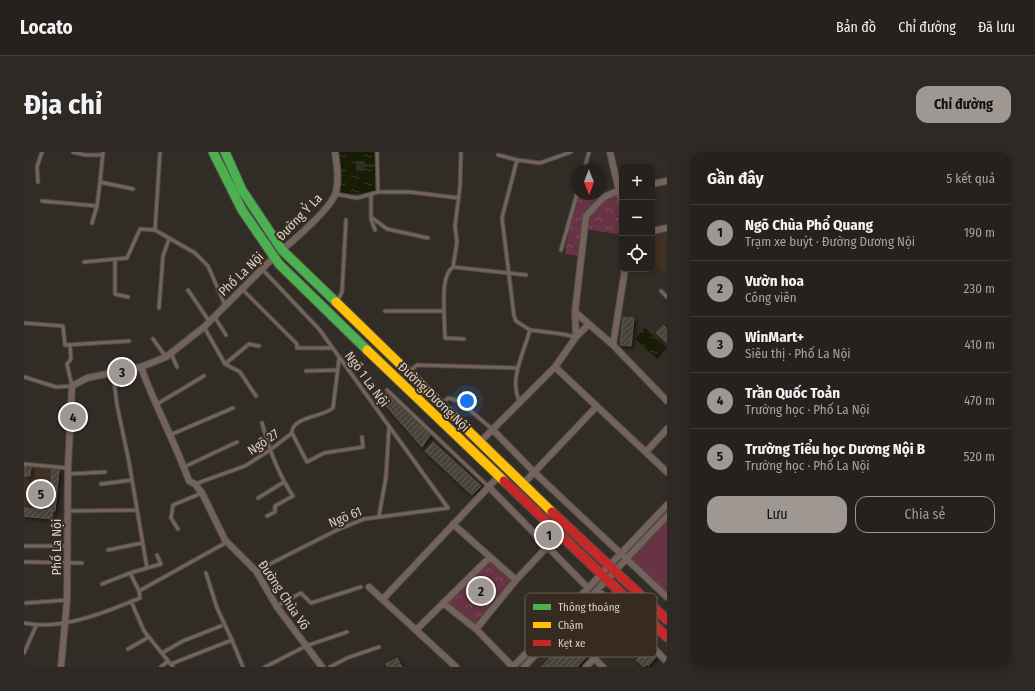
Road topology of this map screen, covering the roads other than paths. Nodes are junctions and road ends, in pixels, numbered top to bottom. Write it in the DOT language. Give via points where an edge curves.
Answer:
graph roads {
  1 [pos="42,152"];
  2 [pos="73,152"];
  3 [pos="160,152"];
  4 [pos="213,152"];
  5 [pos="225,152"];
  6 [pos="335,152"];
  7 [pos="377,152"];
  8 [pos="461,152"];
  9 [pos="571,152"];
  10 [pos="589,152"];
  11 [pos="610,152"];
  12 [pos="103,154"];
  13 [pos="498,155"];
  14 [pos="517,160"];
  15 [pos="586,164"];
  16 [pos="667,181"];
  17 [pos="38,182"];
  18 [pos="100,182"];
  19 [pos="655,183"];
  20 [pos="619,186"];
  21 [pos="133,189"];
  22 [pos="619,190"];
  23 [pos="378,192"];
  24 [pos="335,194"];
  25 [pos="371,194"];
  26 [pos="459,198"];
  27 [pos="575,200"];
  28 [pos="42,201"];
  29 [pos="97,206"];
  30 [pos="371,217"];
  31 [pos="346,220"];
  32 [pos="92,223"];
  33 [pos="667,228"];
  34 [pos="155,230"];
  35 [pos="374,230"];
  36 [pos="655,230"];
  37 [pos="428,238"];
  38 [pos="169,239"];
  39 [pos="282,250"];
  40 [pos="561,250"];
  41 [pos="274,257"];
  42 [pos="115,260"];
  43 [pos="84,262"];
  44 [pos="453,267"];
  45 [pos="261,269"];
  46 [pos="625,272"];
  47 [pos="508,274"];
  48 [pos="526,275"];
  49 [pos="242,289"];
  50 [pos="188,290"];
  51 [pos="661,291"];
  52 [pos="128,297"];
  53 [pos="667,297"];
  54 [pos="336,304"];
  55 [pos="225,305"];
  56 [pos="159,308"];
  57 [pos="385,311"];
  58 [pos="444,311"];
  59 [pos="575,312"];
  60 [pos="212,318"];
  61 [pos="24,323"];
  62 [pos="590,324"];
  63 [pos="204,327"];
  64 [pos="530,330"];
  65 [pos="226,335"];
  66 [pos="576,337"];
  67 [pos="154,339"];
  68 [pos="464,339"];
  69 [pos="129,340"];
  70 [pos="70,344"];
  71 [pos="613,345"];
  72 [pos="259,346"];
  73 [pos="332,348"];
  74 [pos="168,355"];
  75 [pos="339,359"];
  76 [pos="225,364"];
  77 [pos="140,367"];
  78 [pos="177,367"];
  79 [pos="555,367"];
  80 [pos="518,368"];
  81 [pos="338,370"];
  82 [pos="113,371"];
  83 [pos="306,371"];
  84 [pos="408,373"];
  85 [pos="204,376"];
  86 [pos="24,377"];
  87 [pos="72,386"];
  88 [pos="387,390"];
  89 [pos="256,396"];
  90 [pos="667,401"];
  91 [pos="520,403"];
  92 [pos="155,405"];
  93 [pos="441,405"];
  94 [pos="596,407"];
  95 [pos="233,408"];
  96 [pos="262,423"];
  97 [pos="389,427"];
  98 [pos="667,429"];
  99 [pos="493,430"];
  100 [pos="292,434"];
  101 [pos="170,435"];
  102 [pos="362,437"];
  103 [pos="237,442"];
  104 [pos="480,442"];
  105 [pos="270,450"];
  106 [pos="646,452"];
  107 [pos="24,464"];
  108 [pos="184,467"];
  109 [pos="68,471"];
  110 [pos="105,472"];
  111 [pos="534,472"];
  112 [pos="667,472"];
  113 [pos="498,477"];
  114 [pos="132,480"];
  115 [pos="284,482"];
  116 [pos="100,484"];
  117 [pos="195,484"];
  118 [pos="524,484"];
  119 [pos="488,486"];
  120 [pos="202,493"];
  121 [pos="258,498"];
  122 [pos="667,505"];
  123 [pos="448,508"];
  124 [pos="136,510"];
  125 [pos="68,511"];
  126 [pos="267,516"];
  127 [pos="379,516"];
  128 [pos="667,516"];
  129 [pos="453,524"];
  130 [pos="178,529"];
  131 [pos="227,542"];
  132 [pos="142,543"];
  133 [pos="24,546"];
  134 [pos="67,546"];
  135 [pos="548,547"];
  136 [pos="108,550"];
  137 [pos="621,552"];
  138 [pos="157,555"];
  139 [pos="490,557"];
  140 [pos="627,558"];
  141 [pos="24,562"];
  142 [pos="67,563"];
  143 [pos="82,563"];
  144 [pos="147,568"];
  145 [pos="611,569"];
  146 [pos="256,571"];
  147 [pos="130,573"];
  148 [pos="206,573"];
  149 [pos="604,577"];
  150 [pos="516,580"];
  151 [pos="102,584"];
  152 [pos="361,587"];
  153 [pos="370,588"];
  154 [pos="588,588"];
  155 [pos="139,591"];
  156 [pos="583,593"];
  157 [pos="594,593"];
  158 [pos="621,593"];
  159 [pos="637,593"];
  160 [pos="667,597"];
  161 [pos="383,599"];
  162 [pos="67,600"];
  163 [pos="131,601"];
  164 [pos="26,603"];
  165 [pos="443,603"];
  166 [pos="277,607"];
  167 [pos="657,611"];
  168 [pos="667,620"];
  169 [pos="24,623"];
  170 [pos="64,624"];
  171 [pos="36,626"];
  172 [pos="221,626"];
  173 [pos="657,627"];
  174 [pos="416,630"];
  175 [pos="476,630"];
  176 [pos="347,632"];
  177 [pos="149,637"];
  178 [pos="667,637"];
  179 [pos="232,640"];
  180 [pos="306,646"];
  181 [pos="379,647"];
  182 [pos="128,649"];
  183 [pos="657,651"];
  184 [pos="24,653"];
  185 [pos="162,653"];
  186 [pos="525,654"];
  187 [pos="533,657"];
  188 [pos="594,658"];
  189 [pos="168,661"];
  190 [pos="667,662"];
  191 [pos="172,666"];
  192 [pos="61,667"];
  193 [pos="161,667"];
  194 [pos="243,667"];
  195 [pos="265,667"];
  196 [pos="322,667"];
  197 [pos="330,667"];
  198 [pos="456,667"];
  199 [pos="513,667"];
  200 [pos="524,667"];
  201 [pos="586,667"];
  202 [pos="603,667"];
  1 -- 17 [label="lane" via="37,167"];
  2 -- 12 [label="lane" via="85,155"];
  3 -- 34 [label="lane"];
  4 -- 41 [label="main road, Đường Dương Nội" via="243,212"];
  5 -- 39 [label="main road, Đường Dương Nội" via="242,190"];
  6 -- 24 [label="street, Đường Ỷ La" via="338,178"];
  7 -- 23 [label="lane"];
  8 -- 26 [label="lane"];
  9 -- 14 [label="lane" via="540,163"];
  10 -- 15 [label="lane"];
  11 -- 20 [label="street"];
  12 -- 18 [label="lane"];
  13 -- 14 [label="lane"];
  14 -- 47 [label="lane" via="502,218"];
  16 -- 19 [label="street"];
  18 -- 21 [label="lane"];
  18 -- 29 [label="lane"];
  22 -- 59 [label="street" via="604,198 586,216"];
  23 -- 25 [label="lane"];
  23 -- 26 [label="lane" via="410,192"];
  24 -- 25 [label="lane" via="357,198"];
  24 -- 39 [label="street, Đường Ỷ La" via="320,214"];
  25 -- 30 [label="lane"];
  26 -- 44 [label="lane"];
  27 -- 40 [label="lane"];
  28 -- 29 [label="lane"];
  29 -- 32 [label="lane"];
  30 -- 35 [label="lane"];
  30 -- 37 [label="lane" via="387,229"];
  31 -- 54 [label="lane" via="342,292"];
  33 -- 36 [label="street"];
  34 -- 38 [label="lane"];
  34 -- 42 [label="lane" via="140,228 127,258"];
  38 -- 55 [label="lane" via="195,253 208,266"];
  38 -- 56 [label="lane" via="163,256"];
  39 -- 41 [label="main road"];
  39 -- 54 [label="main road, Đường Dương Nội"];
  41 -- 45 [label="street, Phố La Nội"];
  41 -- 113 [label="main road, Đường Dương Nội"];
  42 -- 43 [label="lane"];
  42 -- 52 [label="lane" via="115,294"];
  44 -- 47 [label="lane"];
  44 -- 58 [label="lane" via="447,278"];
  45 -- 49 [label="street, Phố La Nội"];
  45 -- 73 [label="lane, Ngõ 1 La Nội" via="319,329"];
  46 -- 71 [label="street"];
  47 -- 48 [label="lane"];
  47 -- 64 [label="lane" via="516,321"];
  49 -- 55 [label="street, Phố La Nội"];
  49 -- 73 [label="lane" via="297,344 298,348"];
  50 -- 60 [label="lane"];
  51 -- 53 [label="lane"];
  54 -- 84 [label="main road, Đường Dương Nội"];
  55 -- 60 [label="street, Phố La Nội"];
  57 -- 58 [label="lane"];
  58 -- 68 [label="lane" via="445,338"];
  59 -- 62 [label="street"];
  59 -- 66 [label="street"];
  60 -- 63 [label="street, Phố La Nội"];
  60 -- 65 [label="lane"];
  61 -- 70 [label="lane" via="63,326 66,344"];
  62 -- 66 [label="street"];
  62 -- 71 [label="street"];
  63 -- 74 [label="street, Phố La Nội"];
  63 -- 76 [label="lane"];
  64 -- 66 [label="lane"];
  64 -- 80 [label="lane"];
  66 -- 79 [label="street"];
  67 -- 74 [label="lane"];
  69 -- 70 [label="lane"];
  70 -- 87 [label="lane" via="71,359 67,364"];
  71 -- 90 [label="street"];
  72 -- 76 [label="lane" via="249,344"];
  73 -- 75 [label="lane, Ngõ 1 La Nội"];
  74 -- 77 [label="street, Phố La Nội"];
  74 -- 78 [label="lane"];
  75 -- 81 [label="lane"];
  75 -- 97 [label="lane, Ngõ 1 La Nội"];
  76 -- 89 [label="lane" via="240,372"];
  77 -- 82 [label="street, Phố La Nội"];
  77 -- 92 [label="street, Đường Chùa Võ"];
  79 -- 91 [label="street"];
  79 -- 94 [label="street"];
  80 -- 84 [label="lane" via="417,365"];
  80 -- 91 [label="lane" via="516,394"];
  81 -- 83 [label="lane"];
  81 -- 100 [label="lane" via="332,408 298,423 293,427"];
  82 -- 87 [label="street, Phố La Nội" via="88,378"];
  82 -- 114 [label="lane"];
  84 -- 93 [label="main road, Đường Dương Nội"];
  85 -- 92 [label="lane"];
  86 -- 87 [label="lane" via="56,387"];
  87 -- 109 [label="street, Phố La Nội"];
  88 -- 119 [label="lane"];
  91 -- 99 [label="street"];
  92 -- 101 [label="street, Đường Chùa Võ"];
  93 -- 99 [label="lane" via="448,398 459,401"];
  93 -- 104 [label="main road, Đường Dương Nội"];
  94 -- 106 [label="street"];
  94 -- 111 [label="street"];
  95 -- 101 [label="lane"];
  96 -- 105 [label="lane"];
  97 -- 123 [label="lane, Ngõ 1 La Nội"];
  97 -- 127 [label="lane" via="386,477"];
  98 -- 106 [label="street"];
  99 -- 104 [label="street"];
  99 -- 111 [label="street"];
  100 -- 102 [label="lane, Ngõ 27" via="307,462 324,453 363,447"];
  100 -- 105 [label="lane, Ngõ 27"];
  101 -- 108 [label="street, Đường Chùa Võ"];
  103 -- 108 [label="lane"];
  104 -- 118 [label="main road, Đường Dương Nội"];
  105 -- 115 [label="lane"];
  105 -- 117 [label="lane, Ngõ 27" via="245,466"];
  106 -- 112 [label="street"];
  107 -- 109 [label="lane"];
  108 -- 117 [label="street, Đường Chùa Võ" via="189,481"];
  109 -- 110 [label="lane"];
  109 -- 125 [label="street, Phố La Nội"];
  111 -- 118 [label="street"];
  111 -- 137 [label="street"];
  113 -- 119 [label="street"];
  113 -- 149 [label="main road, Đường Dương Nội"];
  114 -- 116 [label="lane"];
  114 -- 124 [label="lane"];
  115 -- 121 [label="lane"];
  115 -- 126 [label="lane" via="293,496 274,506 274,512"];
  117 -- 120 [label="street, Đường Chùa Võ"];
  118 -- 145 [label="main road, Đường Dương Nội"];
  119 -- 129 [label="street"];
  119 -- 135 [label="street"];
  120 -- 130 [label="lane" via="173,504 171,518"];
  120 -- 131 [label="street, Đường Chùa Võ"];
  122 -- 137 [label="street"];
  123 -- 127 [label="lane, Ngõ 61"];
  124 -- 125 [label="lane"];
  124 -- 132 [label="lane"];
  125 -- 134 [label="street, Phố La Nội"];
  127 -- 146 [label="lane, Ngõ 61" via="337,530"];
  128 -- 140 [label="street"];
  129 -- 139 [label="street"];
  129 -- 161 [label="street"];
  131 -- 146 [label="street, Đường Chùa Võ"];
  131 -- 155 [label="lane"];
  132 -- 136 [label="lane"];
  132 -- 144 [label="lane"];
  133 -- 134 [label="lane"];
  134 -- 142 [label="street, Phố La Nội"];
  135 -- 150 [label="street"];
  135 -- 154 [label="street"];
  137 -- 140 [label="street"];
  137 -- 145 [label="street"];
  138 -- 144 [label="lane" via="162,564"];
  139 -- 150 [label="street"];
  139 -- 165 [label="street"];
  140 -- 145 [label="street"];
  140 -- 160 [label="street"];
  141 -- 142 [label="lane"];
  142 -- 143 [label="lane"];
  142 -- 162 [label="street, Phố La Nội"];
  144 -- 147 [label="lane"];
  145 -- 149 [label="street"];
  145 -- 159 [label="main road, Đường Dương Nội"];
  146 -- 166 [label="street, Đường Chùa Võ"];
  147 -- 151 [label="lane"];
  147 -- 155 [label="lane"];
  148 -- 179 [label="lane"];
  149 -- 154 [label="street"];
  149 -- 157 [label="street"];
  149 -- 158 [label="main road, Đường Dương Nội"];
  150 -- 175 [label="street"];
  152 -- 166 [label="lane" via="311,603 301,593"];
  153 -- 161 [label="street"];
  154 -- 156 [label="street"];
  155 -- 163 [label="lane" via="140,598"];
  161 -- 174 [label="street"];
  162 -- 164 [label="lane"];
  162 -- 170 [label="street, Phố La Nội"];
  163 -- 170 [label="lane"];
  163 -- 177 [label="lane"];
  165 -- 174 [label="street"];
  165 -- 175 [label="street"];
  166 -- 180 [label="street, Đường Chùa Võ"];
  167 -- 168 [label="main road, Đường Dương Nội"];
  169 -- 171 [label="lane"];
  170 -- 171 [label="lane"];
  170 -- 192 [label="street, Phố La Nội"];
  171 -- 184 [label="lane"];
  172 -- 185 [label="lane" via="183,640"];
  173 -- 178 [label="main road, Đường Dương Nội"];
  174 -- 198 [label="street"];
  175 -- 199 [label="street"];
  176 -- 180 [label="lane"];
  177 -- 182 [label="lane"];
  177 -- 185 [label="lane"];
  179 -- 191 [label="lane"];
  179 -- 194 [label="lane"];
  180 -- 195 [label="lane"];
  180 -- 196 [label="street, Đường Chùa Võ"];
  181 -- 197 [label="lane"];
  183 -- 190 [label="street"];
  185 -- 189 [label="lane"];
  186 -- 199 [label="street"];
  187 -- 200 [label="street"];
  188 -- 201 [label="street"];
  188 -- 202 [label="street"];
  189 -- 191 [label="lane"];
  189 -- 193 [label="lane"];
}
